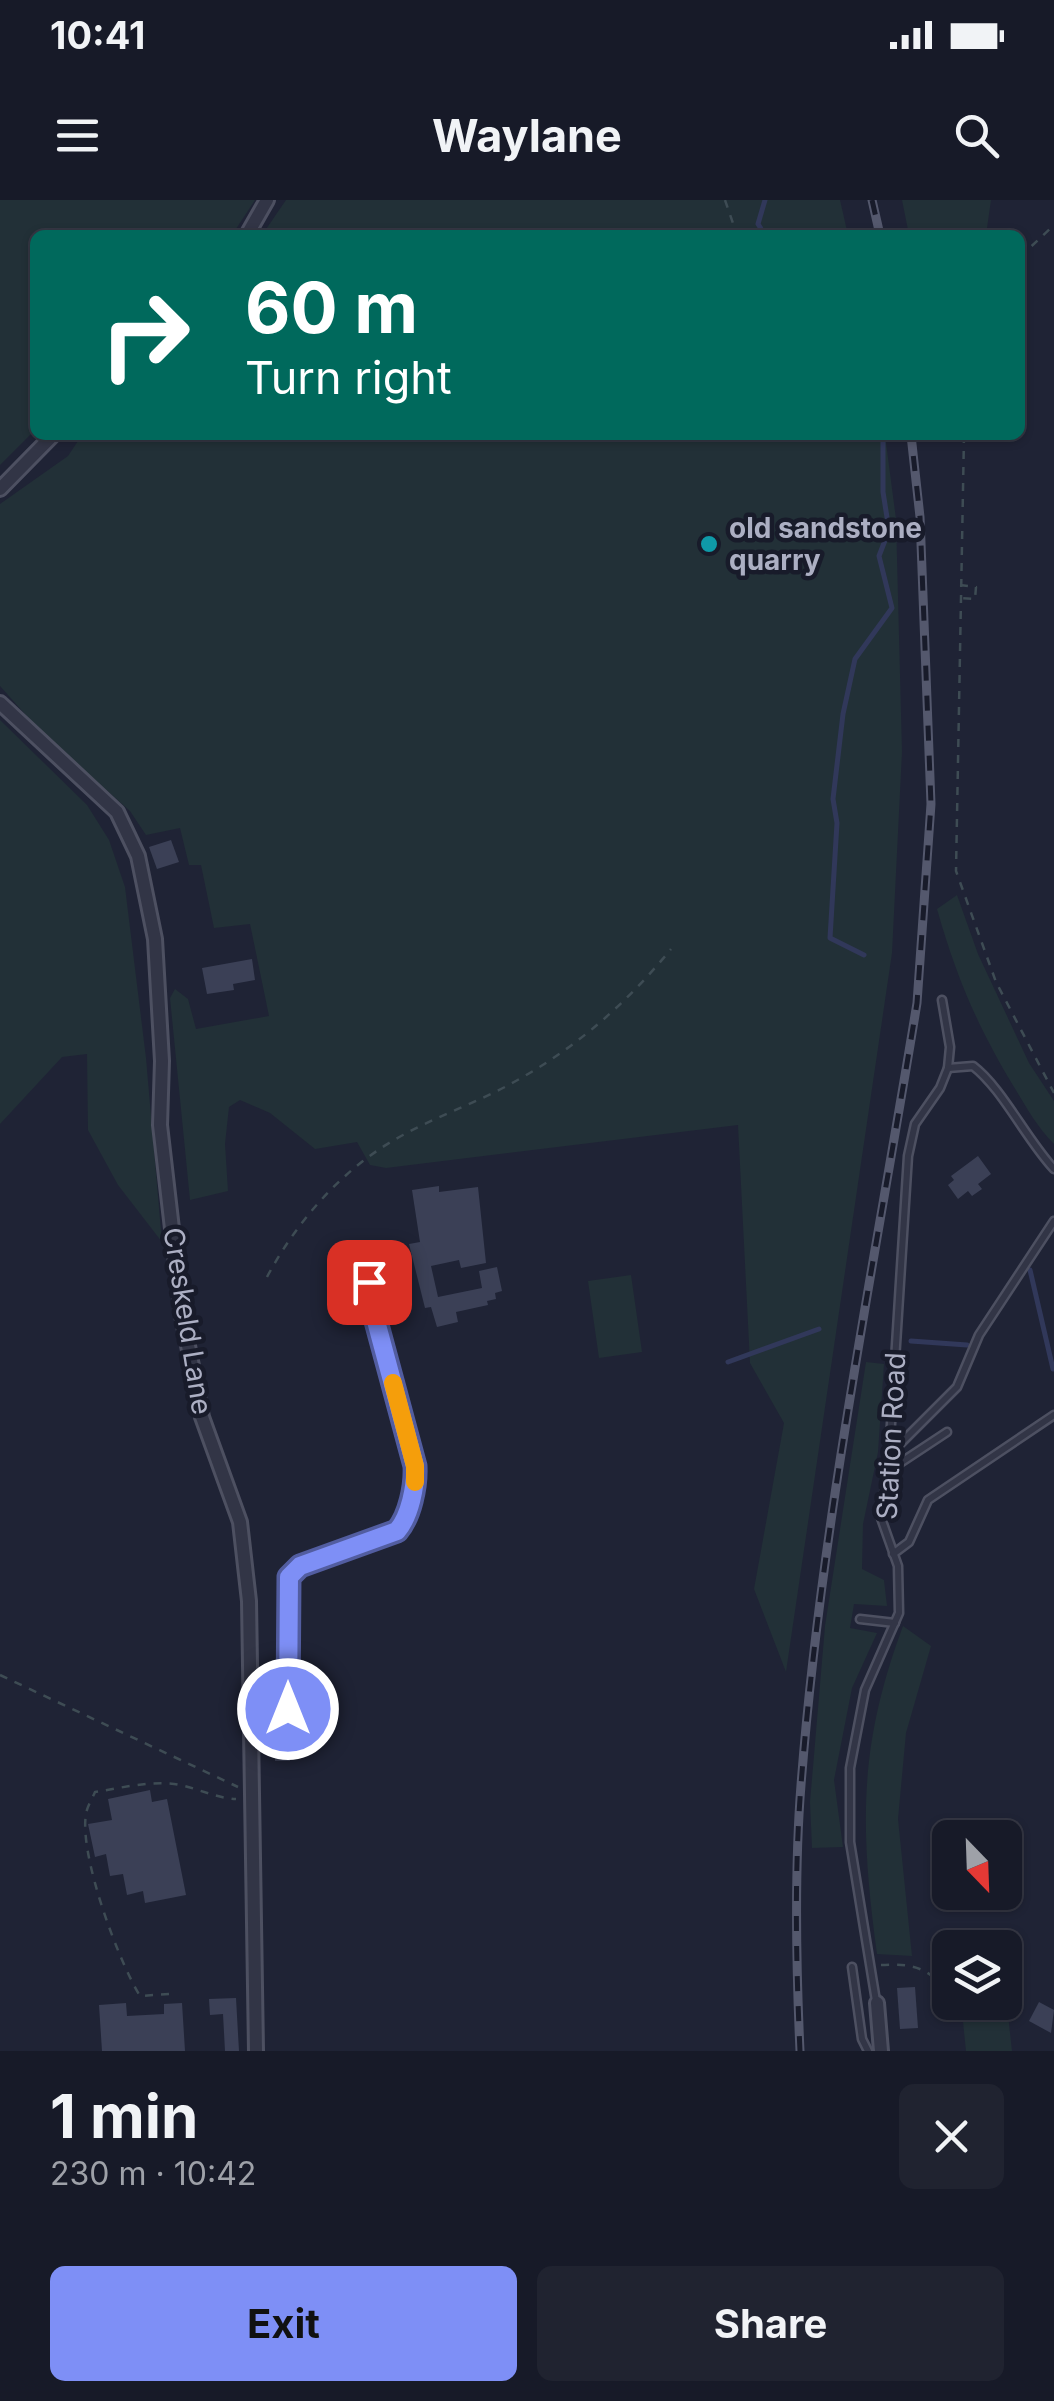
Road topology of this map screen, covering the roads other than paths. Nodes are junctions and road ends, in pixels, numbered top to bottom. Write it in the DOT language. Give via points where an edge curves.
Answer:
graph roads {
  1 [pos="267,200"];
  2 [pos="250,230"];
  3 [pos="49,440"];
  4 [pos="0,488"];
  5 [pos="0,703"];
  6 [pos="942,1000"];
  7 [pos="948,1068"];
  8 [pos="1054,1169"];
  9 [pos="1054,1222"];
  10 [pos="384,1248"];
  11 [pos="1054,1415"];
  12 [pos="948,1432"];
  13 [pos="889,1455"];
  14 [pos="887,1472"];
  15 [pos="894,1554"];
  16 [pos="860,1619"];
  17 [pos="895,1623"];
  18 [pos="249,1722"];
  19 [pos="852,1967"];
  20 [pos="877,2003"];
  21 [pos="256,2051"];
  22 [pos="868,2051"];
  23 [pos="881,2051"];
  1 -- 2 [label="street"];
  3 -- 4 [label="street"];
  5 -- 18 [label="street, Creskeld Lane" via="117,812 138,856 155,939 160,1126 182,1315 202,1417 240,1522 249,1601"];
  6 -- 7 [label="lane"];
  7 -- 8 [label="lane" via="973,1066 988,1077"];
  7 -- 13 [label="lane, Station Road" via="915,1124 908,1156"];
  9 -- 13 [label="lane" via="979,1335 957,1387"];
  10 -- 18 [label="lane" via="395,1249 401,1283 366,1284 415,1466 405,1520 397,1531 293,1570 288,1709"];
  11 -- 15 [label="lane" via="928,1500 910,1542"];
  12 -- 14 [label="lane"];
  13 -- 14 [label="lane, Station Road"];
  14 -- 15 [label="lane, Station Road" via="881,1518"];
  15 -- 17 [label="lane, Station Road"];
  16 -- 17 [label="lane"];
  17 -- 20 [label="lane, Station Road" via="865,1690 850,1768 850,1842"];
  18 -- 21 [label="street, Creskeld Lane"];
  19 -- 22 [label="lane"];
  20 -- 23 [label="street, Station Road"];
}
